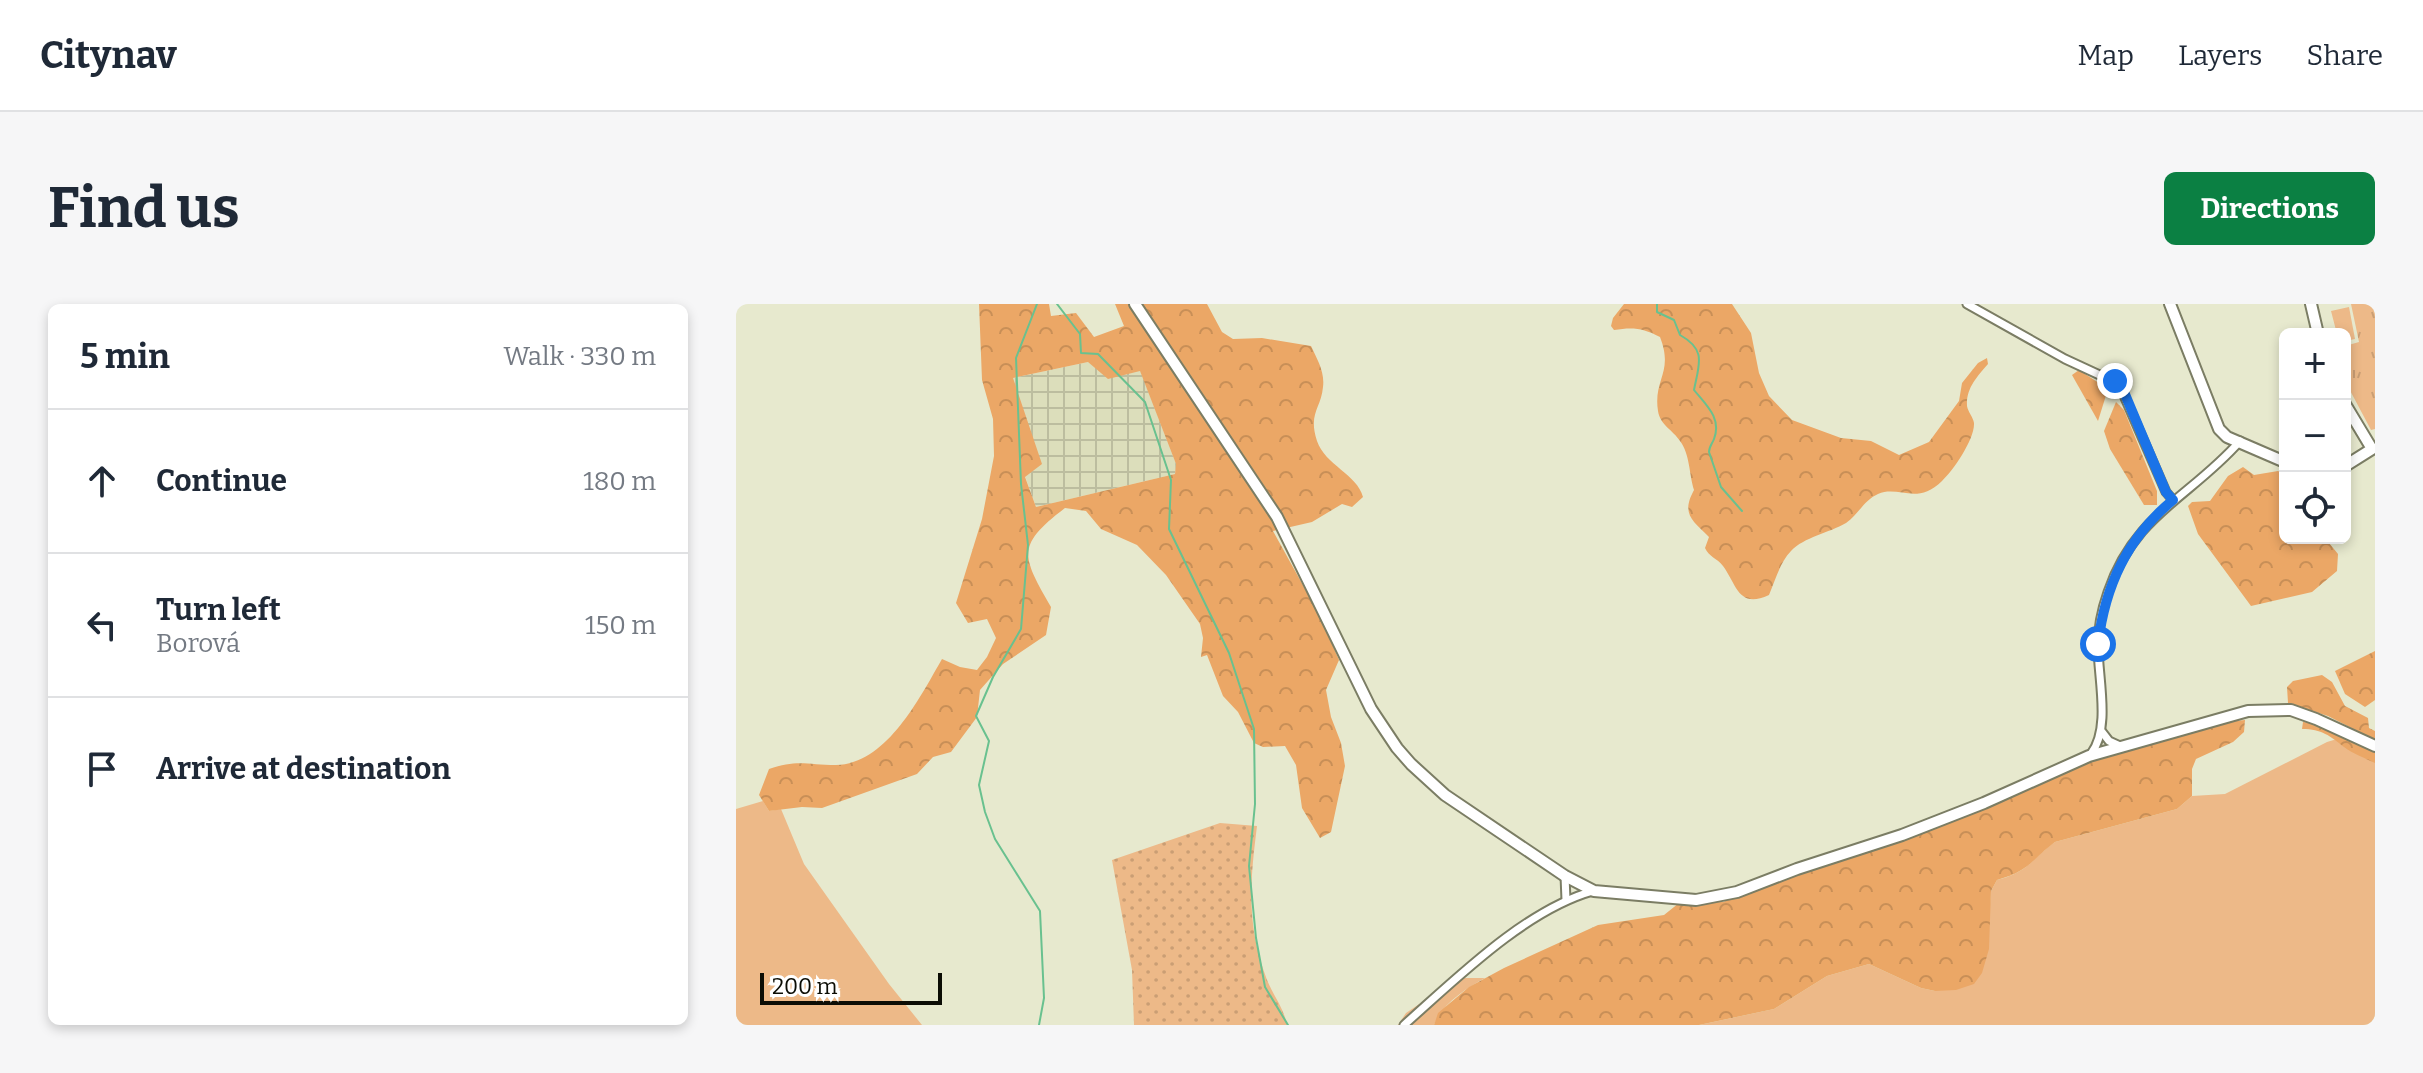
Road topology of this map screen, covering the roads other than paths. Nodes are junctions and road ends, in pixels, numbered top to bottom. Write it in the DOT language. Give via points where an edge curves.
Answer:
graph roads {
  1 [pos="1135,304"];
  2 [pos="1967,304"];
  3 [pos="1989,304"];
  4 [pos="2170,304"];
  5 [pos="2311,304"];
  6 [pos="1983,313"];
  7 [pos="2317,328"];
  8 [pos="2351,414"];
  9 [pos="2240,441"];
  10 [pos="2374,450"];
  11 [pos="2279,459"];
  12 [pos="2351,463"];
  13 [pos="2173,500"];
  14 [pos="2102,732"];
  15 [pos="2120,746"];
  16 [pos="2375,746"];
  17 [pos="2089,756"];
  18 [pos="1565,876"];
  19 [pos="1594,891"];
  20 [pos="1566,900"];
  21 [pos="1404,1025"];
  1 -- 18 [label="street" via="1277,517 1371,709 1397,748 1445,795"];
  2 -- 6 [label="street"];
  3 -- 6 [label="street"];
  4 -- 9 [label="street" via="2219,429"];
  5 -- 7 [label="street"];
  6 -- 13 [label="street" via="2119,384"];
  8 -- 10 [label="street"];
  9 -- 11 [label="street"];
  9 -- 13 [label="street" via="2222,463"];
  10 -- 12 [label="street"];
  13 -- 14 [label="street" via="2135,539 2108,592 2098,644"];
  14 -- 15 [label="street"];
  14 -- 17 [label="street"];
  15 -- 16 [label="street" via="2237,714 2280,708"];
  15 -- 17 [label="street"];
  17 -- 19 [label="street" via="1902,835 1737,892 1696,900"];
  18 -- 19 [label="street"];
  18 -- 20 [label="street"];
  19 -- 20 [label="street"];
  20 -- 21 [label="street" via="1490,951"];
}
